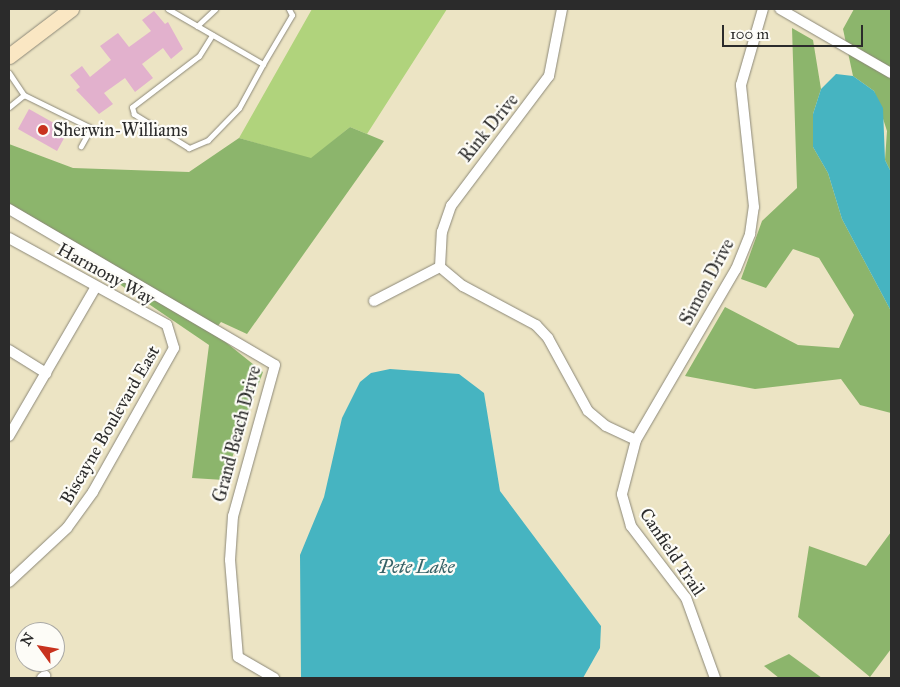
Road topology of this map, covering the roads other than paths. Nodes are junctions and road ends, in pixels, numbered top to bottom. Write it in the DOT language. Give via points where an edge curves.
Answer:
graph roads {
  1 [pos="71,9"];
  2 [pos="168,9"];
  3 [pos="215,9"];
  4 [pos="289,9"];
  5 [pos="562,9"];
  6 [pos="763,9"];
  7 [pos="780,9"];
  8 [pos="197,26"];
  9 [pos="212,35"];
  10 [pos="9,56"];
  11 [pos="263,64"];
  12 [pos="9,73"];
  13 [pos="891,73"];
  14 [pos="24,95"];
  15 [pos="9,106"];
  16 [pos="81,146"];
  17 [pos="9,209"];
  18 [pos="9,238"];
  19 [pos="440,267"];
  20 [pos="95,288"];
  21 [pos="374,301"];
  22 [pos="174,348"];
  23 [pos="9,350"];
  24 [pos="46,373"];
  25 [pos="9,436"];
  26 [pos="636,440"];
  27 [pos="624,472"];
  28 [pos="9,582"];
  29 [pos="274,678"];
  30 [pos="715,678"];
  1 -- 10 [label="main road"];
  2 -- 8 [label="lane"];
  3 -- 8 [label="lane"];
  4 -- 11 [label="lane" via="292,15"];
  5 -- 19 [label="street, Rink Drive" via="549,76 452,206 442,232"];
  6 -- 26 [label="street, Simon Drive" via="741,85 754,207 750,234 736,270"];
  7 -- 13 [label="street"];
  8 -- 9 [label="lane"];
  9 -- 11 [label="lane"];
  9 -- 11 [label="lane" via="198,56 132,107 134,114 189,148 208,140 239,108"];
  12 -- 14 [label="lane"];
  14 -- 15 [label="lane"];
  14 -- 16 [label="lane" via="91,128"];
  17 -- 29 [label="street, Grand Beach Drive" via="275,365 233,516 230,560 238,656"];
  18 -- 20 [label="street, Harmony Way"];
  19 -- 21 [label="street"];
  19 -- 26 [label="street" via="463,286 536,326 553,346 588,411 606,426"];
  20 -- 22 [label="street, Harmony Way" via="167,325"];
  20 -- 24 [label="street"];
  22 -- 28 [label="street, Biscayne Boulevard East" via="93,492 67,528"];
  23 -- 24 [label="street"];
  24 -- 25 [label="street"];
  26 -- 27 [label="street, Simon Drive"];
  27 -- 30 [label="street, Canfield Trail" via="623,507 628,520 686,598"];
}
